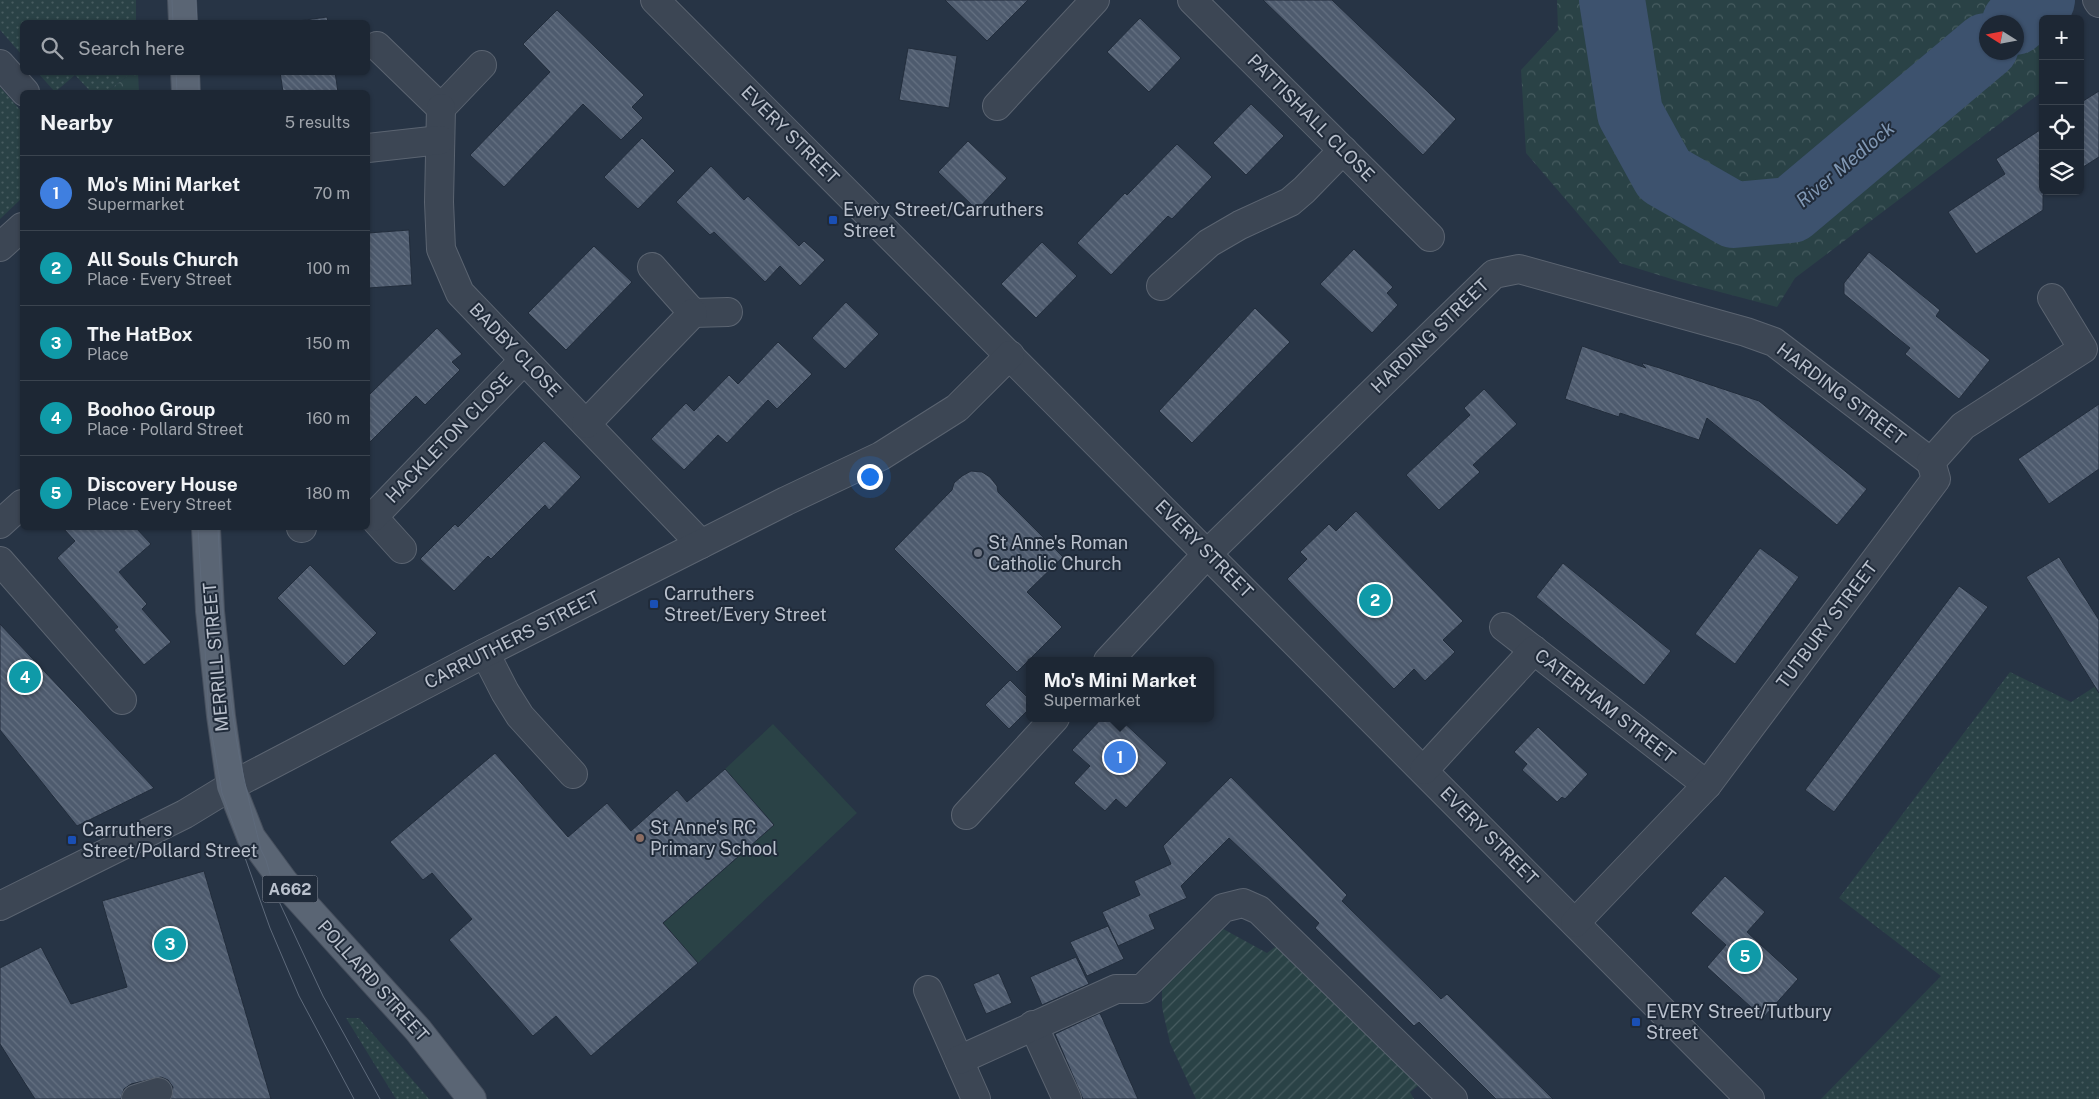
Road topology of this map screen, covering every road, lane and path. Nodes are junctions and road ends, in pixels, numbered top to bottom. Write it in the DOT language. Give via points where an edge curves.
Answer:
graph roads {
  1 [pos="182,0"];
  2 [pos="655,0"];
  3 [pos="1095,0"];
  4 [pos="1192,0"];
  5 [pos="183,20"];
  6 [pos="376,46"];
  7 [pos="0,64"];
  8 [pos="482,65"];
  9 [pos="186,75"];
  10 [pos="23,90"];
  11 [pos="186,90"];
  12 [pos="997,106"];
  13 [pos="441,108"];
  14 [pos="440,140"];
  15 [pos="370,148"];
  16 [pos="1343,150"];
  17 [pos="20,229"];
  18 [pos="1430,237"];
  19 [pos="0,247"];
  20 [pos="652,268"];
  21 [pos="1161,286"];
  22 [pos="2052,298"];
  23 [pos="728,312"];
  24 [pos="693,313"];
  25 [pos="1010,355"];
  26 [pos="524,360"];
  27 [pos="586,424"];
  28 [pos="1931,462"];
  29 [pos="20,506"];
  30 [pos="370,516"];
  31 [pos="0,524"];
  32 [pos="206,530"];
  33 [pos="701,544"];
  34 [pos="402,549"];
  35 [pos="1208,553"];
  36 [pos="0,561"];
  37 [pos="1504,626"];
  38 [pos="1534,650"];
  39 [pos="485,653"];
  40 [pos="1112,657"];
  41 [pos="122,700"];
  42 [pos="1051,722"];
  43 [pos="1424,770"];
  44 [pos="573,774"];
  45 [pos="1707,785"];
  46 [pos="231,786"];
  47 [pos="966,815"];
  48 [pos="0,906"];
  49 [pos="1575,923"];
  50 [pos="928,990"];
  51 [pos="1033,1025"];
  52 [pos="959,1060"];
  53 [pos="472,1099"];
  54 [pos="976,1099"];
  55 [pos="1067,1099"];
  56 [pos="1453,1099"];
  57 [pos="1750,1099"];
  1 -- 5 [label="main road"];
  2 -- 25 [label="street, EVERY STREET"];
  3 -- 12 [label="street"];
  4 -- 16 [label="street, PATTISHALL CLOSE"];
  6 -- 13 [label="street"];
  7 -- 10 [label="street"];
  8 -- 13 [label="street"];
  9 -- 11 [label="main road"];
  13 -- 14 [label="street, BADBY CLOSE"];
  14 -- 15 [label="street"];
  14 -- 26 [label="street, BADBY CLOSE" via="442,249 460,293"];
  16 -- 18 [label="street, PATTISHALL CLOSE"];
  16 -- 21 [label="street" via="1290,202 1209,243"];
  17 -- 19 [label="street"];
  20 -- 24 [label="street"];
  22 -- 28 [label="street" via="2083,349 1963,426"];
  23 -- 24 [label="street"];
  24 -- 27 [label="street"];
  25 -- 33 [label="street, CARRUTHERS STREET" via="957,408 881,456"];
  25 -- 35 [label="street, EVERY STREET"];
  26 -- 27 [label="street, BADBY CLOSE"];
  26 -- 30 [label="street, HACKLETON CLOSE"];
  27 -- 33 [label="street, BADBY CLOSE"];
  28 -- 35 [label="street, HARDING STREET" via="1774,342 1518,269 1494,274"];
  28 -- 45 [label="street, TUTBURY STREET" via="1936,479"];
  29 -- 31 [label="street"];
  30 -- 34 [label="street"];
  32 -- 46 [label="main road, MERRILL STREET / A662" via="210,611"];
  33 -- 39 [label="street, CARRUTHERS STREET"];
  35 -- 40 [label="street, HARDING STREET"];
  35 -- 43 [label="street, EVERY STREET"];
  36 -- 41 [label="street"];
  37 -- 38 [label="street, CATERHAM STREET"];
  38 -- 43 [label="street"];
  38 -- 45 [label="street, CATERHAM STREET"];
  39 -- 44 [label="street" via="520,716"];
  39 -- 46 [label="street, CARRUTHERS STREET"];
  42 -- 47 [label="street"];
  43 -- 49 [label="street, EVERY STREET"];
  45 -- 49 [label="street, TUTBURY STREET"];
  46 -- 48 [label="street, CARRUTHERS STREET" via="185,814"];
  46 -- 53 [label="main road, POLLARD STREET / A662" via="251,837 284,882 418,1030"];
  49 -- 57 [label="street, EVERY STREET"];
  50 -- 52 [label="street"];
  51 -- 52 [label="street"];
  51 -- 55 [label="street"];
  51 -- 56 [label="street" via="1116,989 1142,989 1223,908 1244,903 1259,910"];
  52 -- 54 [label="street"];
}
